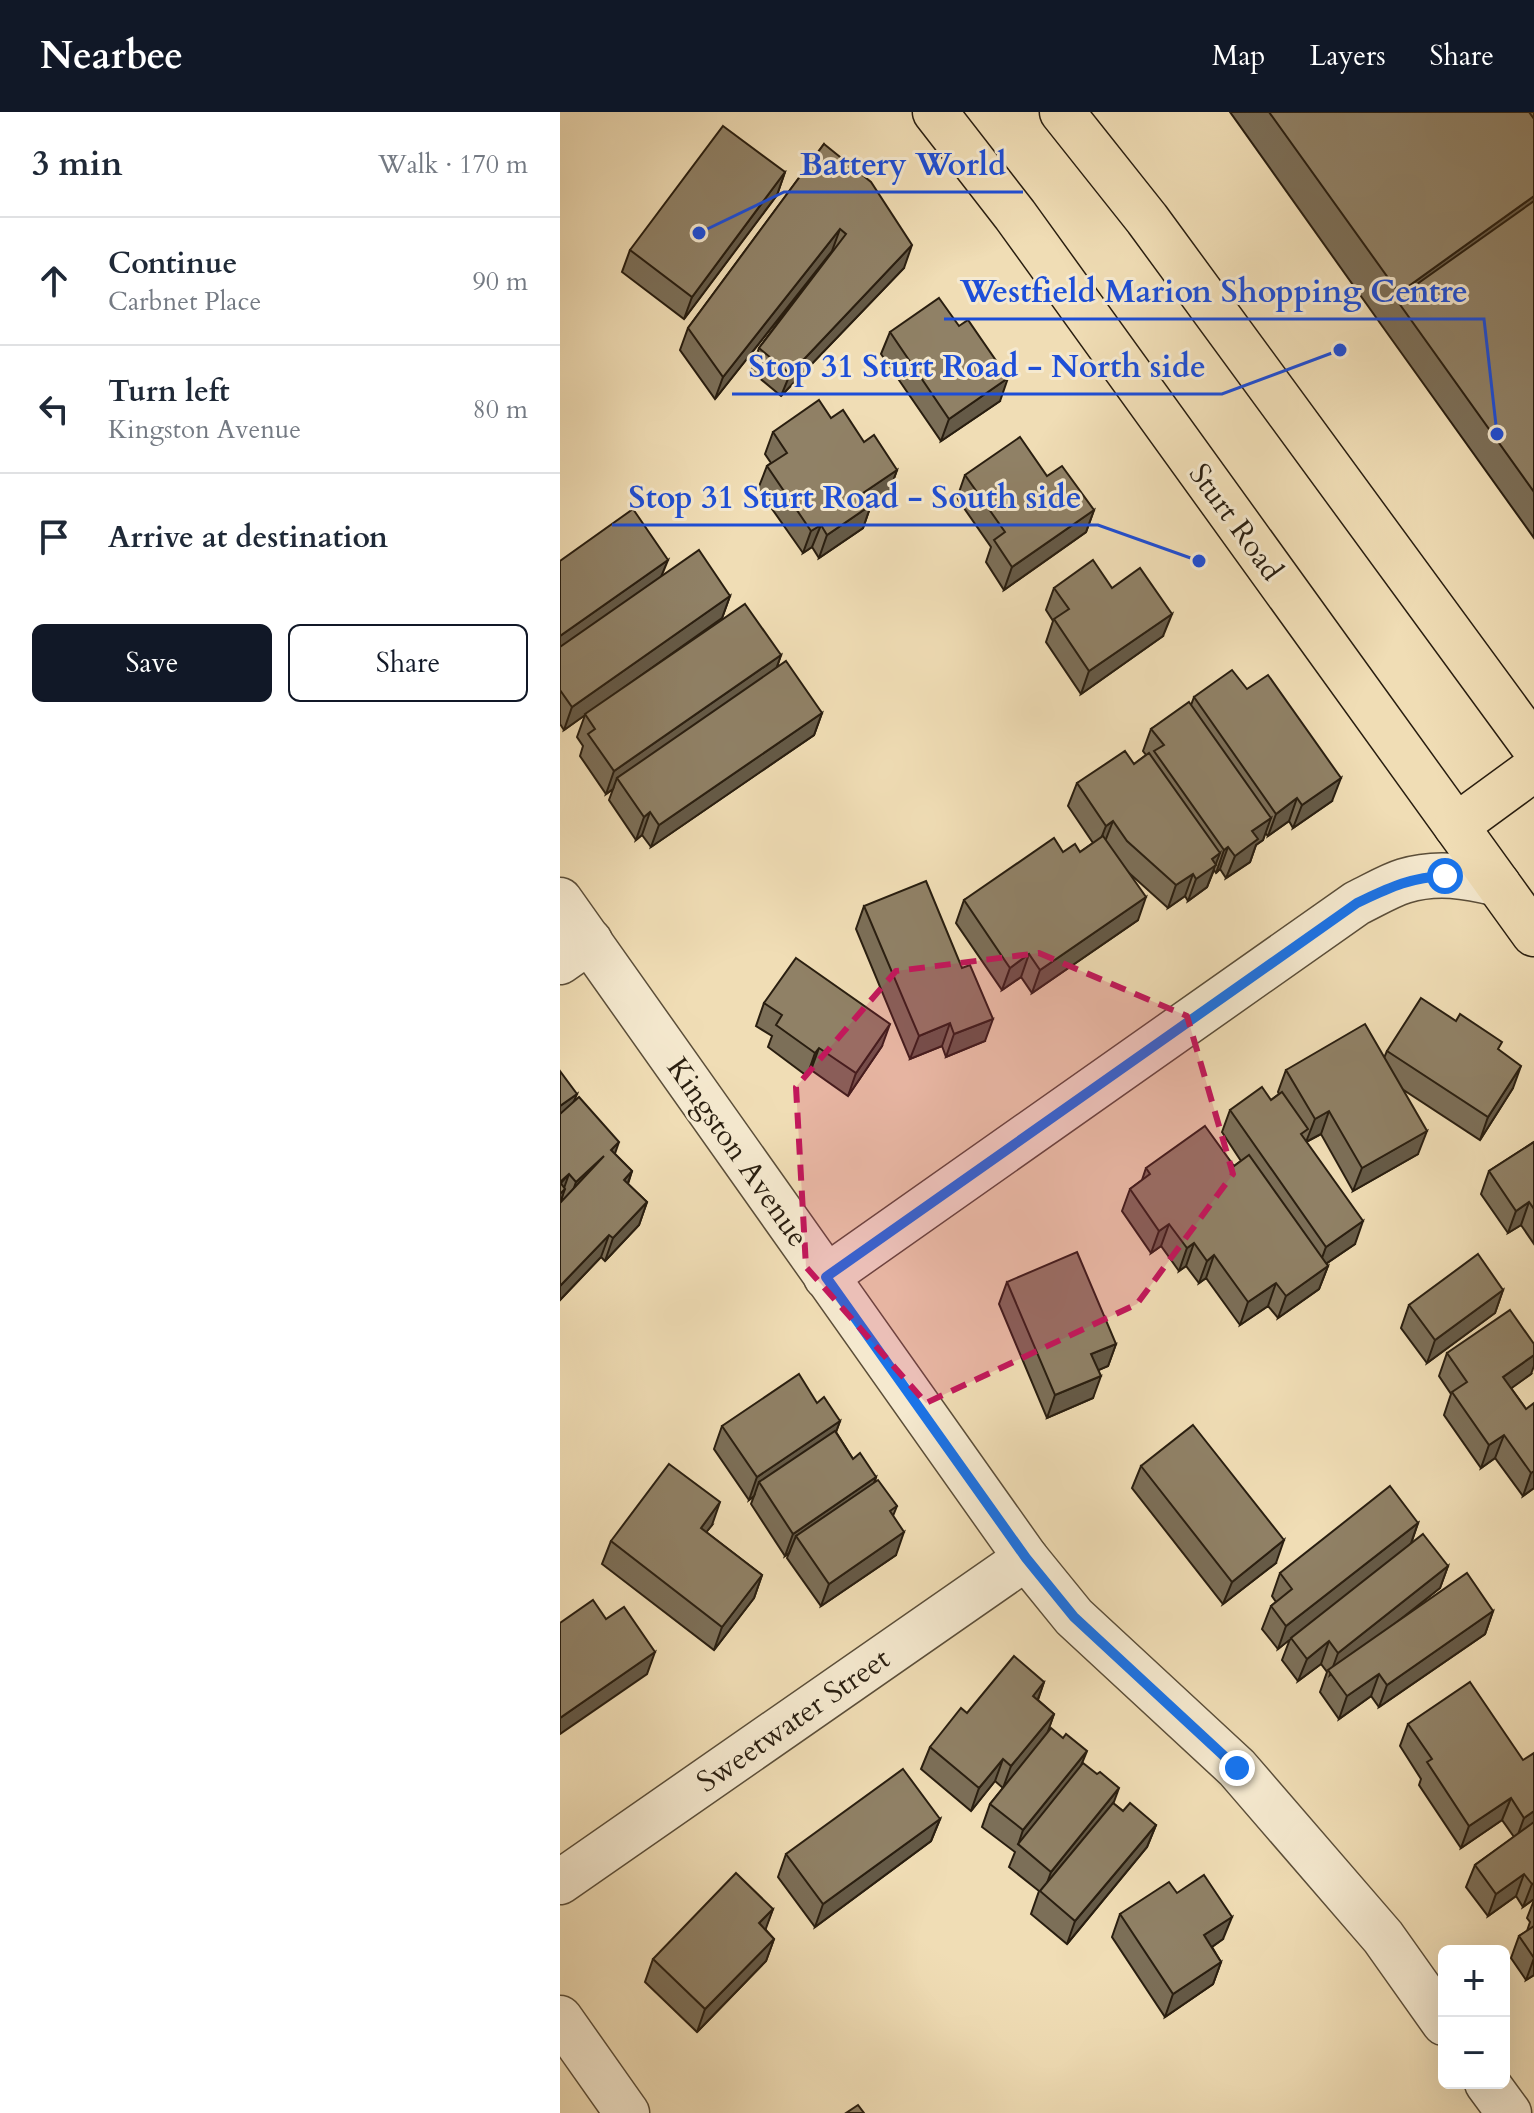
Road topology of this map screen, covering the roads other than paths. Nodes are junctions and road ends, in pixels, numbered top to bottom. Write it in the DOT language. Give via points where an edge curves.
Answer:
graph roads {
  1 [pos="935,112"];
  2 [pos="1062,112"];
  3 [pos="1534,747"];
  4 [pos="1534,769"];
  5 [pos="1456,826"];
  6 [pos="1498,884"];
  7 [pos="560,900"];
  8 [pos="1534,934"];
  9 [pos="575,952"];
  10 [pos="826,1277"];
  11 [pos="1026,1558"];
  12 [pos="560,1882"];
  13 [pos="1440,2017"];
  14 [pos="560,2018"];
  15 [pos="1491,2089"];
  16 [pos="627,2113"];
  17 [pos="1509,2113"];
  1 -- 5 [label="main road, Sturt Road"];
  2 -- 3 [label="main road" via="1147,219"];
  4 -- 5 [label="main road"];
  5 -- 6 [label="main road, Sturt Road"];
  6 -- 8 [label="main road, Sturt Road"];
  6 -- 10 [label="street" via="1465,876 1430,876 1403,881 1357,903"];
  7 -- 9 [label="street, Kingston Avenue"];
  9 -- 10 [label="street, Kingston Avenue"];
  10 -- 11 [label="street, Kingston Avenue"];
  11 -- 12 [label="street, Sweetwater Street"];
  11 -- 13 [label="street, Kingston Avenue" via="1074,1617 1237,1768 1383,1937"];
  14 -- 16 [label="street"];
  15 -- 17 [label="street"];
}
